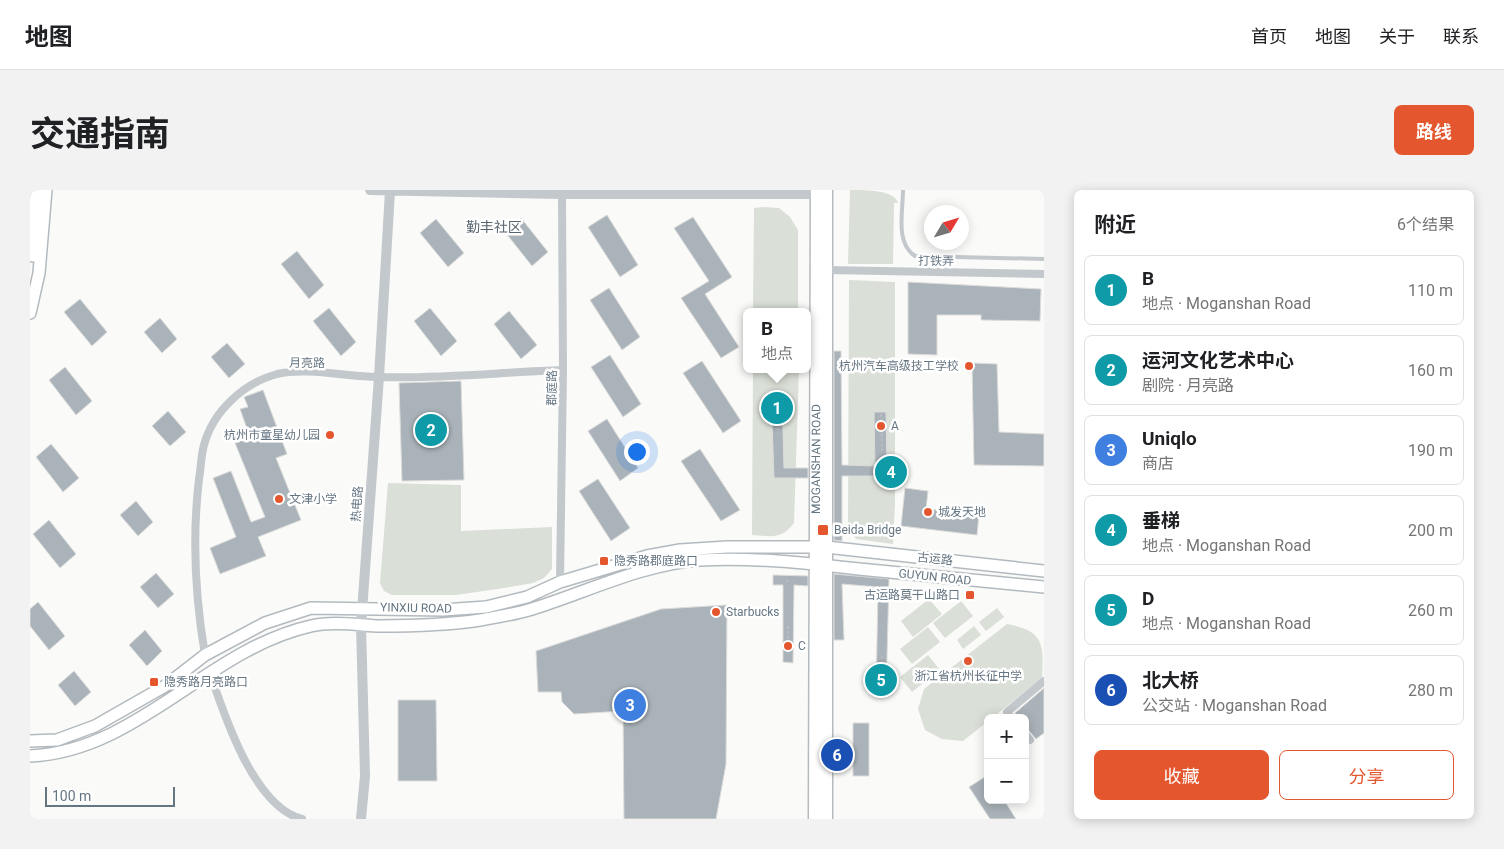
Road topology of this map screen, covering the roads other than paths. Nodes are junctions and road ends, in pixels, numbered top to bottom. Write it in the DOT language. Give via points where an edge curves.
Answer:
graph roads {
  1 [pos="36,190"];
  2 [pos="46,190"];
  3 [pos="370,190"];
  4 [pos="390,190"];
  5 [pos="903,190"];
  6 [pos="821,192"];
  7 [pos="568,193"];
  8 [pos="1044,259"];
  9 [pos="827,270"];
  10 [pos="1044,274"];
  11 [pos="30,285"];
  12 [pos="30,313"];
  13 [pos="563,370"];
  14 [pos="379,377"];
  15 [pos="820,547"];
  16 [pos="820,565"];
  17 [pos="1044,571"];
  18 [pos="560,582"];
  19 [pos="1044,587"];
  20 [pos="362,608"];
  21 [pos="360,625"];
  22 [pos="205,655"];
  23 [pos="210,673"];
  24 [pos="1044,681"];
  25 [pos="1008,714"];
  26 [pos="30,741"];
  27 [pos="30,756"];
  28 [pos="302,819"];
  29 [pos="361,819"];
  30 [pos="814,819"];
  31 [pos="826,819"];
  1 -- 11 [label="main road"];
  2 -- 12 [label="main road" via="39,273"];
  3 -- 4 [label="street"];
  4 -- 7 [label="street"];
  4 -- 14 [label="street, 热电路"];
  5 -- 8 [label="lane" via="903,241 906,250 915,256"];
  6 -- 7 [label="street"];
  6 -- 9 [label="main road, MOGANSHAN ROAD"];
  6 -- 15 [label="main road, MOGANSHAN ROAD"];
  7 -- 13 [label="street, 郡庭路"];
  9 -- 10 [label="street, 打铁弄"];
  9 -- 15 [label="main road, MOGANSHAN ROAD"];
  13 -- 14 [label="street, 月亮路"];
  13 -- 18 [label="street, 郡庭路"];
  14 -- 20 [label="street, 热电路"];
  14 -- 22 [label="street, 月亮路" via="279,374 246,387 213,423 204,445 196,500 194,558 197,608"];
  15 -- 16 [label="main road, MOGANSHAN ROAD"];
  15 -- 17 [label="main road, 古运路"];
  15 -- 18 [label="main road, YINXIU ROAD" via="680,550 647,556"];
  16 -- 19 [label="main road, GUYUN ROAD"];
  16 -- 21 [label="main road, YINXIU ROAD" via="699,560 652,569 532,610 480,620 436,626"];
  16 -- 30 [label="main road, MOGANSHAN ROAD"];
  16 -- 31 [label="main road, MOGANSHAN ROAD"];
  18 -- 20 [label="main road, YINXIU ROAD" via="527,597 486,607 443,610"];
  20 -- 21 [label="street, 热电路"];
  20 -- 22 [label="main road, YINXIU ROAD" via="311,608 264,622"];
  21 -- 23 [label="main road, YINXIU ROAD" via="312,625 262,642"];
  21 -- 29 [label="street, 热电路" via="365,776"];
  22 -- 26 [label="main road, YINXIU ROAD" via="165,686 94,726 57,740"];
  23 -- 27 [label="main road, YINXIU ROAD" via="146,716 92,742 60,754"];
  23 -- 28 [label="street" via="236,744 256,778 275,803"];
  24 -- 25 [label="street"];
}
